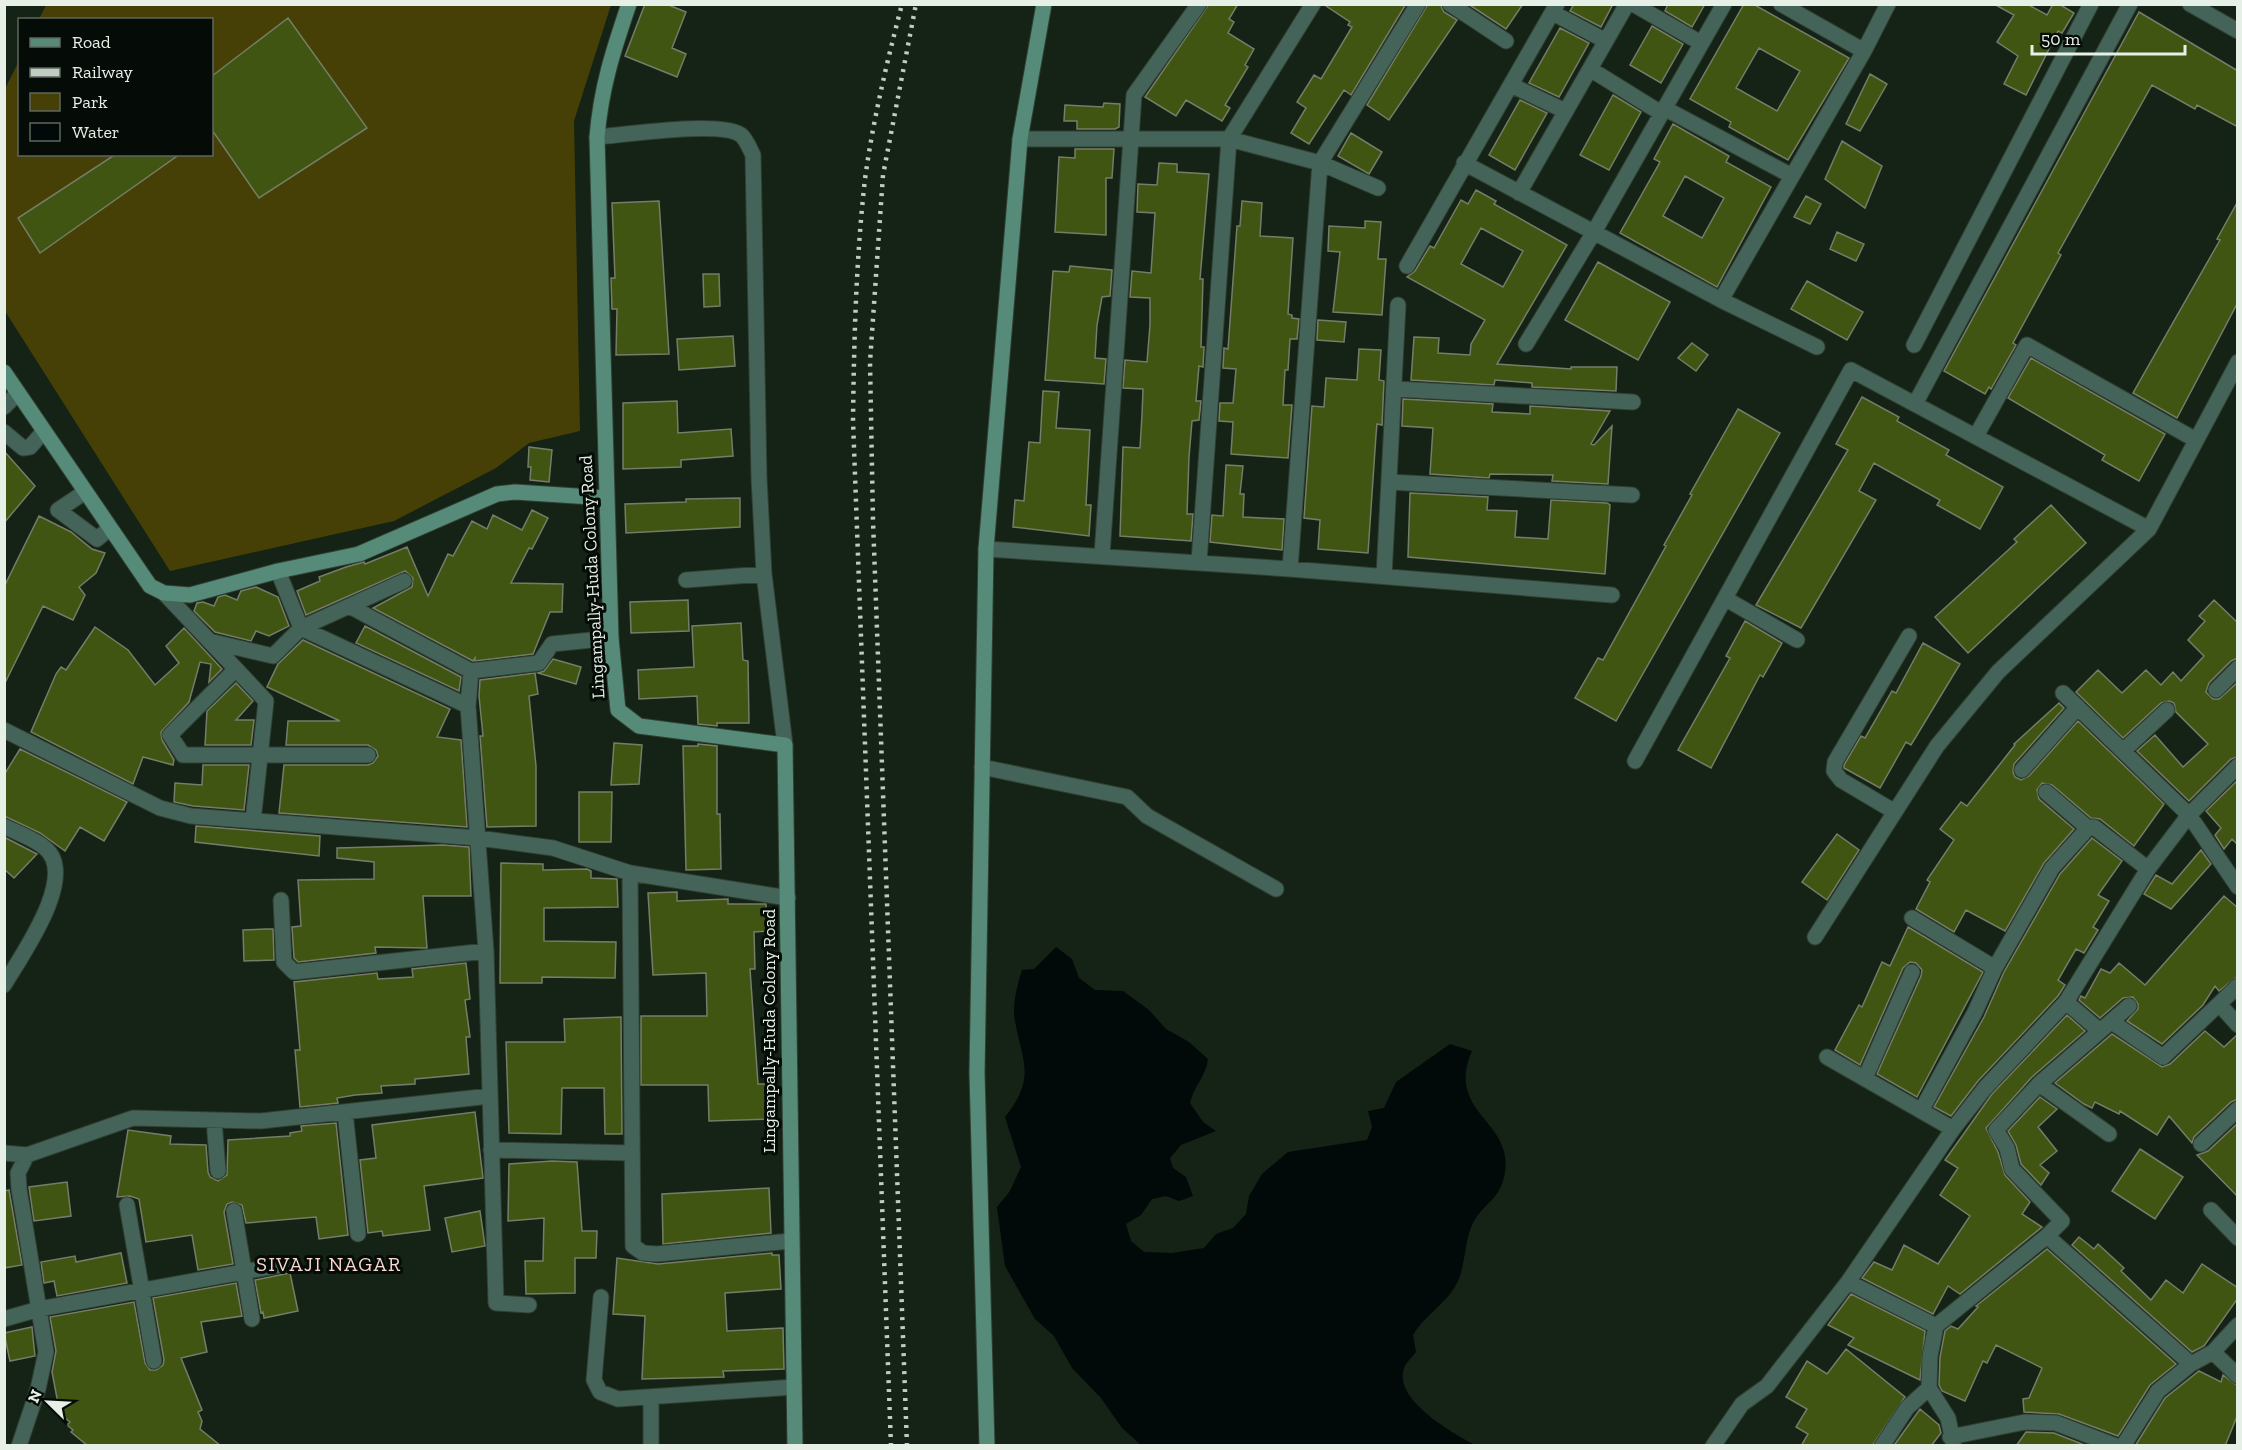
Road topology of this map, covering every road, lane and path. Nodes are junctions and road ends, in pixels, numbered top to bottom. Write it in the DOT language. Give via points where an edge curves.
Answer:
graph roads {
  1 [pos="629,4"];
  2 [pos="1044,4"];
  3 [pos="1199,4"];
  4 [pos="1313,4"];
  5 [pos="1418,4"];
  6 [pos="1450,4"];
  7 [pos="1627,4"];
  8 [pos="1633,4"];
  9 [pos="1724,4"];
  10 [pos="1781,4"];
  11 [pos="1888,4"];
  12 [pos="2091,4"];
  13 [pos="2130,4"];
  14 [pos="2190,4"];
  15 [pos="1555,9"];
  16 [pos="2238,31"];
  17 [pos="1506,41"];
  18 [pos="1606,41"];
  19 [pos="1701,43"];
  20 [pos="1864,51"];
  21 [pos="1590,69"];
  22 [pos="1511,85"];
  23 [pos="1565,111"];
  24 [pos="1662,111"];
  25 [pos="597,137"];
  26 [pos="1020,139"];
  27 [pos="1229,139"];
  28 [pos="1132,140"];
  29 [pos="1320,163"];
  30 [pos="1464,163"];
  31 [pos="1792,176"];
  32 [pos="1378,188"];
  33 [pos="1519,193"];
  34 [pos="1594,232"];
  35 [pos="1407,266"];
  36 [pos="1721,300"];
  37 [pos="1398,304"];
  38 [pos="1526,344"];
  39 [pos="1914,345"];
  40 [pos="1817,347"];
  41 [pos="2238,362"];
  42 [pos="4,372"];
  43 [pos="1396,389"];
  44 [pos="18,393"];
  45 [pos="1633,402"];
  46 [pos="1915,404"];
  47 [pos="4,407"];
  48 [pos="44,431"];
  49 [pos="4,432"];
  50 [pos="1976,436"];
  51 [pos="2196,440"];
  52 [pos="1389,482"];
  53 [pos="85,492"];
  54 [pos="1632,495"];
  55 [pos="607,498"];
  56 [pos="109,529"];
  57 [pos="2149,529"];
  58 [pos="986,549"];
  59 [pos="1102,555"];
  60 [pos="1199,562"];
  61 [pos="1290,569"];
  62 [pos="278,571"];
  63 [pos="764,574"];
  64 [pos="1384,576"];
  65 [pos="687,580"];
  66 [pos="404,581"];
  67 [pos="164,593"];
  68 [pos="1612,595"];
  69 [pos="1726,599"];
  70 [pos="351,607"];
  71 [pos="302,628"];
  72 [pos="1909,636"];
  73 [pos="611,638"];
  74 [pos="1797,640"];
  75 [pos="213,642"];
  76 [pos="2238,668"];
  77 [pos="236,669"];
  78 [pos="471,671"];
  79 [pos="2216,690"];
  80 [pos="2063,693"];
  81 [pos="468,706"];
  82 [pos="2078,707"];
  83 [pos="2167,710"];
  84 [pos="4,730"];
  85 [pos="784,745"];
  86 [pos="2123,751"];
  87 [pos="262,754"];
  88 [pos="368,755"];
  89 [pos="1635,761"];
  90 [pos="2238,766"];
  91 [pos="982,767"];
  92 [pos="2022,770"];
  93 [pos="2046,792"];
  94 [pos="1895,812"];
  95 [pos="2189,815"];
  96 [pos="253,821"];
  97 [pos="4,826"];
  98 [pos="2088,828"];
  99 [pos="478,838"];
  100 [pos="2148,869"];
  101 [pos="630,873"];
  102 [pos="2238,886"];
  103 [pos="1276,889"];
  104 [pos="788,898"];
  105 [pos="280,900"];
  106 [pos="1912,918"];
  107 [pos="1815,936"];
  108 [pos="486,951"];
  109 [pos="1995,968"];
  110 [pos="1912,972"];
  111 [pos="4,985"];
  112 [pos="2238,986"];
  113 [pos="2066,1002"];
  114 [pos="2219,1004"];
  115 [pos="2129,1006"];
  116 [pos="2238,1025"];
  117 [pos="2106,1026"];
  118 [pos="1827,1056"];
  119 [pos="1865,1078"];
  120 [pos="2038,1084"];
  121 [pos="490,1096"];
  122 [pos="2238,1109"];
  123 [pos="1921,1111"];
  124 [pos="345,1112"];
  125 [pos="214,1120"];
  126 [pos="1953,1129"];
  127 [pos="2109,1134"];
  128 [pos="2201,1144"];
  129 [pos="491,1150"];
  130 [pos="4,1153"];
  131 [pos="632,1153"];
  132 [pos="27,1155"];
  133 [pos="218,1171"];
  134 [pos="127,1205"];
  135 [pos="2211,1210"];
  136 [pos="234,1211"];
  137 [pos="358,1234"];
  138 [pos="2047,1236"];
  139 [pos="2238,1238"];
  140 [pos="790,1241"];
  141 [pos="286,1264"];
  142 [pos="244,1272"];
  143 [pos="1848,1282"];
  144 [pos="144,1291"];
  145 [pos="600,1298"];
  146 [pos="529,1305"];
  147 [pos="39,1309"];
  148 [pos="4,1319"];
  149 [pos="252,1319"];
  150 [pos="2238,1325"];
  151 [pos="1936,1326"];
  152 [pos="2213,1352"];
  153 [pos="154,1360"];
  154 [pos="2191,1364"];
  155 [pos="2238,1376"];
  156 [pos="794,1387"];
  157 [pos="1929,1388"];
  158 [pos="651,1398"];
  159 [pos="1952,1442"];
  160 [pos="19,1446"];
  161 [pos="651,1446"];
  162 [pos="795,1446"];
  163 [pos="987,1446"];
  164 [pos="1713,1446"];
  165 [pos="1882,1446"];
  166 [pos="2116,1446"];
  167 [pos="2123,1446"];
  1 -- 25 [label="street, Lingampally-Huda Colony Road" via="606,69"];
  2 -- 26 [label="street"];
  3 -- 28 [label="street" via="1134,94"];
  4 -- 27 [label="street"];
  5 -- 29 [label="street"];
  6 -- 17 [label="street"];
  7 -- 18 [label="street"];
  8 -- 19 [label="street"];
  9 -- 19 [label="street"];
  10 -- 20 [label="street"];
  11 -- 20 [label="street"];
  12 -- 39 [label="street"];
  13 -- 46 [label="street"];
  14 -- 16 [label="street"];
  15 -- 18 [label="street"];
  15 -- 22 [label="street"];
  18 -- 21 [label="street"];
  19 -- 24 [label="street"];
  20 -- 31 [label="street"];
  21 -- 23 [label="street"];
  21 -- 24 [label="street"];
  22 -- 23 [label="street"];
  22 -- 30 [label="street"];
  23 -- 33 [label="street"];
  24 -- 31 [label="street"];
  24 -- 34 [label="street"];
  25 -- 55 [label="street, Lingampally-Huda Colony Road"];
  25 -- 63 [label="street" via="706,128 729,130 742,135 753,155"];
  26 -- 28 [label="street"];
  26 -- 58 [label="street"];
  27 -- 28 [label="street"];
  27 -- 29 [label="street"];
  27 -- 60 [label="street"];
  28 -- 59 [label="street"];
  29 -- 32 [label="street"];
  29 -- 61 [label="street"];
  30 -- 33 [label="street"];
  30 -- 35 [label="street"];
  31 -- 36 [label="street"];
  33 -- 34 [label="street"];
  34 -- 36 [label="street"];
  34 -- 38 [label="street"];
  36 -- 40 [label="street"];
  37 -- 43 [label="street"];
  41 -- 51 [label="street"];
  42 -- 44 [label="street"];
  43 -- 45 [label="street"];
  43 -- 52 [label="street"];
  44 -- 47 [label="street"];
  44 -- 48 [label="street"];
  46 -- 50 [label="street"];
  46 -- 69 [label="street" via="1851,370"];
  48 -- 49 [label="street" via="30,447 23,448"];
  48 -- 53 [label="street"];
  50 -- 51 [label="street" via="2027,345"];
  50 -- 57 [label="street"];
  51 -- 57 [label="street"];
  52 -- 54 [label="street"];
  52 -- 64 [label="street"];
  53 -- 56 [label="street"];
  53 -- 56 [label="street" via="57,510 97,539"];
  55 -- 62 [label="street" via="497,494 359,554"];
  55 -- 73 [label="street, Lingampally-Huda Colony Road"];
  56 -- 67 [label="street" via="150,586"];
  57 -- 94 [label="street" via="1998,672 1937,746"];
  58 -- 59 [label="street"];
  58 -- 91 [label="street"];
  59 -- 60 [label="street"];
  60 -- 61 [label="street"];
  61 -- 64 [label="street"];
  62 -- 67 [label="street" via="190,595"];
  62 -- 71 [label="street"];
  63 -- 65 [label="street"];
  63 -- 85 [label="street"];
  64 -- 68 [label="street"];
  66 -- 70 [label="street"];
  67 -- 75 [label="street"];
  69 -- 74 [label="street"];
  69 -- 89 [label="street"];
  70 -- 71 [label="street"];
  70 -- 78 [label="street"];
  71 -- 75 [label="street" via="273,656"];
  71 -- 81 [label="street"];
  72 -- 94 [label="street" via="1835,762 1834,771 1841,780"];
  73 -- 78 [label="street" via="552,644 539,663"];
  73 -- 85 [label="street, Lingampally-Huda Colony Road" via="618,710 625,718 639,726"];
  75 -- 77 [label="street"];
  76 -- 79 [label="street"];
  77 -- 87 [label="street" via="266,700"];
  77 -- 87 [label="street" via="170,735 183,755"];
  78 -- 81 [label="street"];
  80 -- 82 [label="street"];
  81 -- 99 [label="street"];
  82 -- 86 [label="street"];
  82 -- 92 [label="street"];
  83 -- 86 [label="street"];
  84 -- 96 [label="street" via="160,808 191,816"];
  85 -- 104 [label="street, Lingampally-Huda Colony Road"];
  86 -- 95 [label="street"];
  87 -- 88 [label="street"];
  87 -- 96 [label="street"];
  90 -- 95 [label="street"];
  91 -- 103 [label="street" via="1127,797 1147,816"];
  91 -- 163 [label="street" via="977,1073"];
  93 -- 98 [label="street"];
  94 -- 107 [label="street"];
  95 -- 100 [label="street"];
  95 -- 102 [label="street"];
  96 -- 99 [label="street"];
  97 -- 111 [label="street" via="47,848 58,869 55,888 41,920"];
  98 -- 100 [label="street" via="2094,827"];
  98 -- 109 [label="street" via="2052,868"];
  99 -- 101 [label="street" via="553,848"];
  99 -- 108 [label="street"];
  100 -- 113 [label="street"];
  101 -- 104 [label="street"];
  101 -- 131 [label="street"];
  104 -- 140 [label="street, Lingampally-Huda Colony Road"];
  105 -- 108 [label="street" via="284,962 294,972"];
  106 -- 109 [label="street"];
  108 -- 121 [label="street"];
  109 -- 123 [label="street"];
  110 -- 119 [label="street"];
  112 -- 114 [label="street"];
  113 -- 117 [label="street"];
  113 -- 126 [label="street"];
  114 -- 116 [label="street"];
  114 -- 117 [label="street" via="2163,1057"];
  115 -- 117 [label="street"];
  117 -- 120 [label="street"];
  118 -- 119 [label="street"];
  119 -- 123 [label="street"];
  120 -- 127 [label="street"];
  120 -- 138 [label="street" via="1996,1130 2007,1148 2012,1169 2062,1221"];
  121 -- 124 [label="street"];
  121 -- 129 [label="street"];
  122 -- 128 [label="street"];
  123 -- 126 [label="street"];
  124 -- 125 [label="street" via="261,1121"];
  124 -- 137 [label="street"];
  125 -- 132 [label="street" via="133,1118"];
  125 -- 133 [label="street"];
  126 -- 143 [label="street"];
  129 -- 131 [label="street"];
  129 -- 146 [label="street" via="496,1304"];
  130 -- 132 [label="street"];
  131 -- 140 [label="street" via="633,1246 643,1253"];
  132 -- 147 [label="street" via="18,1173"];
  134 -- 144 [label="street"];
  135 -- 139 [label="street"];
  136 -- 142 [label="street"];
  138 -- 151 [label="street"];
  138 -- 154 [label="street"];
  140 -- 156 [label="street, Lingampally-Huda Colony Road"];
  141 -- 142 [label="street"];
  142 -- 144 [label="street"];
  142 -- 149 [label="street"];
  143 -- 151 [label="street"];
  143 -- 164 [label="street" via="1767,1386 1742,1404"];
  144 -- 147 [label="street"];
  144 -- 153 [label="street"];
  145 -- 158 [label="street" via="596,1387 618,1399"];
  147 -- 148 [label="street"];
  147 -- 160 [label="street" via="46,1352 44,1366"];
  150 -- 152 [label="street"];
  151 -- 157 [label="street"];
  152 -- 154 [label="street"];
  152 -- 155 [label="street"];
  154 -- 167 [label="street" via="2158,1391"];
  156 -- 158 [label="street"];
  156 -- 162 [label="street, Lingampally-Huda Colony Road"];
  157 -- 159 [label="street" via="1948,1418"];
  157 -- 165 [label="street" via="1907,1408"];
  158 -- 161 [label="street"];
  159 -- 166 [label="street" via="2025,1422 2056,1423"];
}
